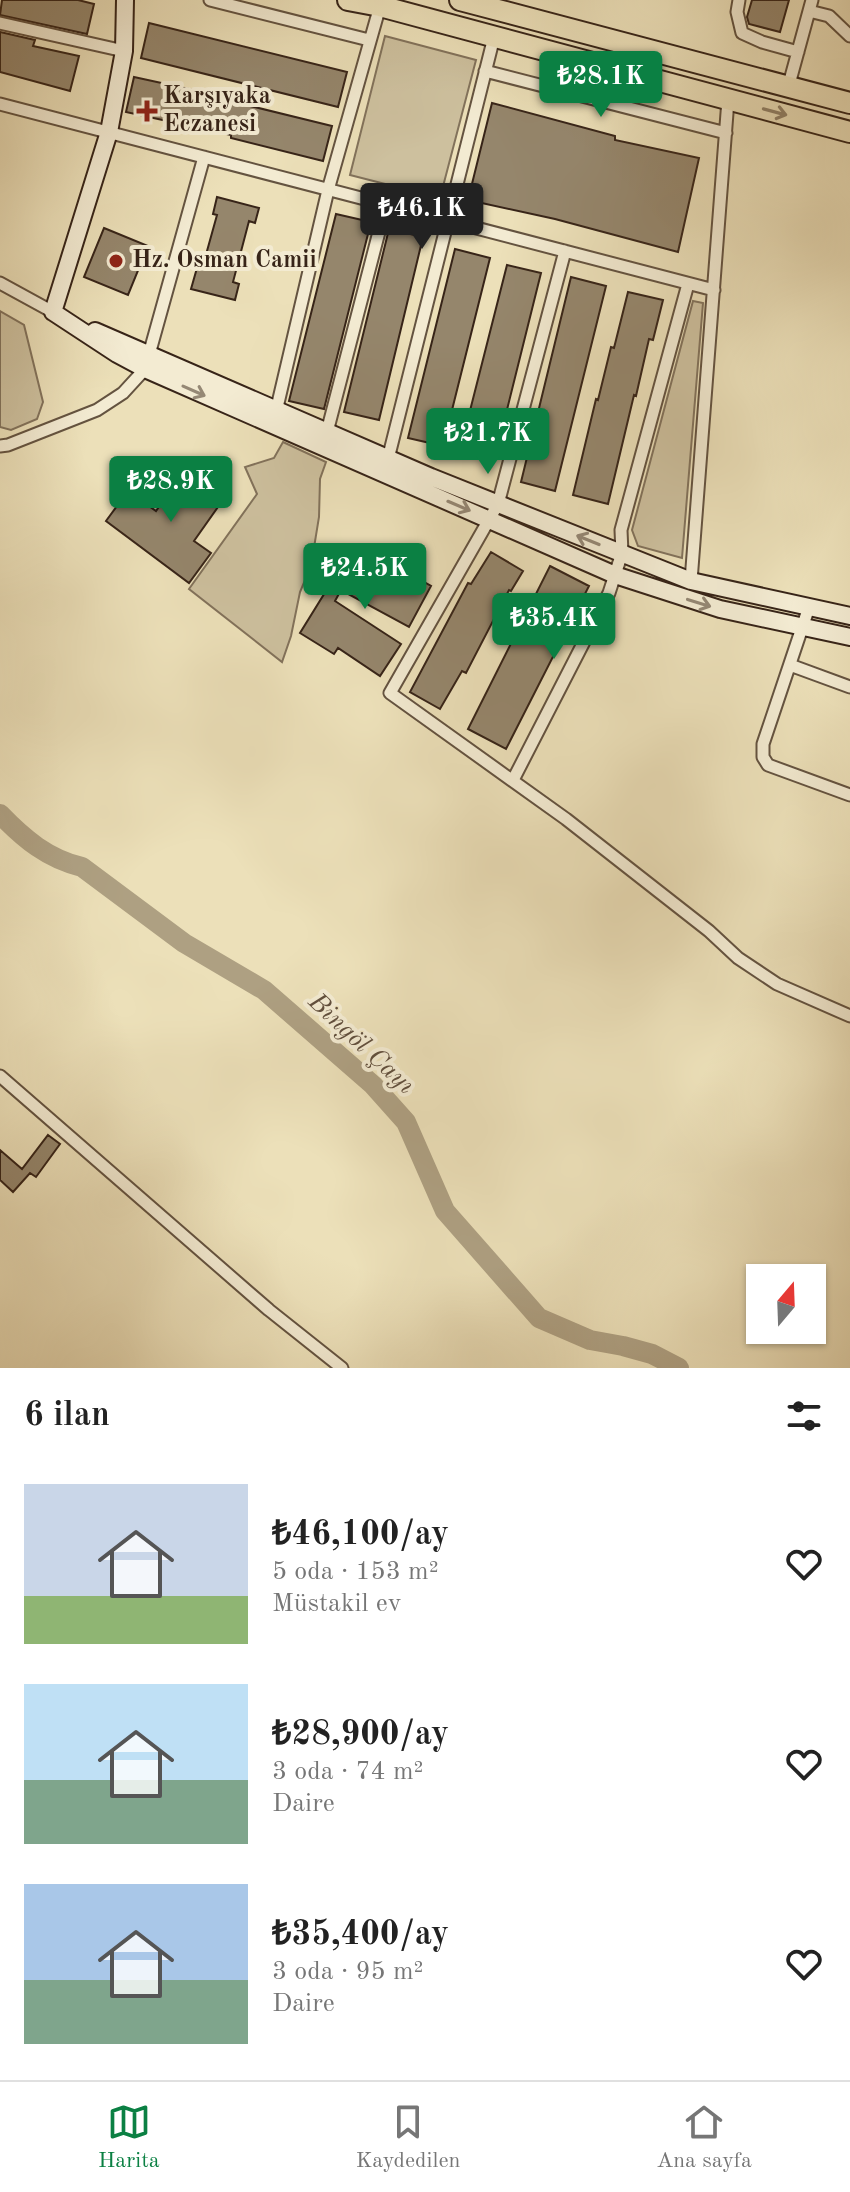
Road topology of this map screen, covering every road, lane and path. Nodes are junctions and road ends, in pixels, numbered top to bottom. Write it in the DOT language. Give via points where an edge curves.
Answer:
graph roads {
  1 [pos="125,0"];
  2 [pos="210,0"];
  3 [pos="348,0"];
  4 [pos="460,0"];
  5 [pos="739,0"];
  6 [pos="380,6"];
  7 [pos="811,6"];
  8 [pos="0,23"];
  9 [pos="850,36"];
  10 [pos="494,37"];
  11 [pos="369,40"];
  12 [pos="124,51"];
  13 [pos="798,52"];
  14 [pos="485,71"];
  15 [pos="788,88"];
  16 [pos="728,100"];
  17 [pos="850,103"];
  18 [pos="0,104"];
  19 [pos="109,132"];
  20 [pos="850,132"];
  21 [pos="726,133"];
  22 [pos="204,157"];
  23 [pos="328,190"];
  24 [pos="386,205"];
  25 [pos="448,219"];
  26 [pos="565,251"];
  27 [pos="0,283"];
  28 [pos="688,284"];
  29 [pos="714,290"];
  30 [pos="53,312"];
  31 [pos="147,361"];
  32 [pos="275,409"];
  33 [pos="275,427"];
  34 [pos="327,432"];
  35 [pos="0,446"];
  36 [pos="386,466"];
  37 [pos="498,504"];
  38 [pos="490,519"];
  39 [pos="622,553"];
  40 [pos="615,575"];
  41 [pos="691,581"];
  42 [pos="809,607"];
  43 [pos="850,616"];
  44 [pos="803,627"];
  45 [pos="850,637"];
  46 [pos="790,665"];
  47 [pos="850,687"];
  48 [pos="513,780"];
  49 [pos="850,795"];
  50 [pos="850,1016"];
  51 [pos="0,1076"];
  52 [pos="342,1368"];
  1 -- 12 [label="street"];
  2 -- 11 [label="street"];
  3 -- 6 [label="highway"];
  4 -- 15 [label="highway"];
  5 -- 13 [label="street" via="742,33"];
  6 -- 10 [label="highway"];
  6 -- 11 [label="street"];
  7 -- 9 [label="street"];
  7 -- 13 [label="street"];
  8 -- 12 [label="street"];
  10 -- 14 [label="street"];
  10 -- 16 [label="highway"];
  11 -- 23 [label="street"];
  12 -- 19 [label="street"];
  13 -- 15 [label="street"];
  14 -- 21 [label="street"];
  14 -- 25 [label="street"];
  15 -- 17 [label="highway"];
  16 -- 20 [label="highway, one-way"];
  16 -- 21 [label="street"];
  18 -- 19 [label="street"];
  19 -- 22 [label="street"];
  19 -- 30 [label="street"];
  21 -- 29 [label="street"];
  22 -- 23 [label="street"];
  22 -- 31 [label="street"];
  23 -- 24 [label="street"];
  23 -- 32 [label="street"];
  24 -- 25 [label="street"];
  24 -- 34 [label="street"];
  25 -- 26 [label="street"];
  25 -- 36 [label="street"];
  26 -- 28 [label="street"];
  26 -- 37 [label="street"];
  27 -- 30 [label="street"];
  28 -- 29 [label="street"];
  28 -- 39 [label="street" via="621,530"];
  29 -- 41 [label="street"];
  30 -- 31 [label="street" via="117,354"];
  31 -- 32 [label="street"];
  31 -- 33 [label="street, one-way"];
  31 -- 35 [label="street" via="123,393 97,410"];
  32 -- 33 [label="street"];
  32 -- 34 [label="street"];
  33 -- 36 [label="street"];
  34 -- 36 [label="street"];
  36 -- 37 [label="street"];
  36 -- 38 [label="street, one-way"];
  37 -- 38 [label="street"];
  39 -- 37 [label="street, one-way"];
  38 -- 40 [label="street"];
  38 -- 48 [label="street" via="390,693"];
  39 -- 40 [label="street"];
  39 -- 41 [label="street"];
  40 -- 44 [label="street, one-way" via="720,609"];
  40 -- 48 [label="street"];
  41 -- 42 [label="street"];
  42 -- 43 [label="street"];
  42 -- 44 [label="street"];
  44 -- 45 [label="street"];
  44 -- 46 [label="street"];
  46 -- 47 [label="street"];
  46 -- 49 [label="street" via="763,757 768,765"];
  48 -- 50 [label="street" via="738,958 777,984"];
  51 -- 52 [label="street"];
}
